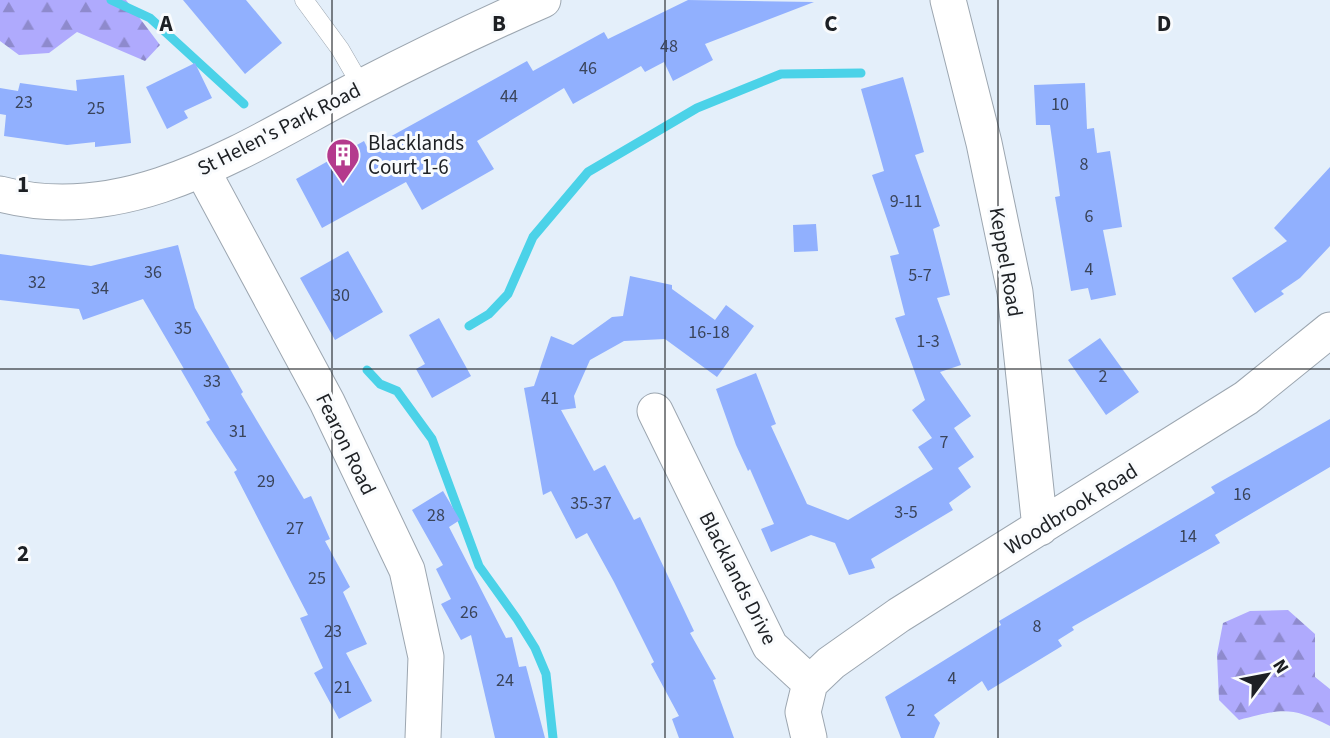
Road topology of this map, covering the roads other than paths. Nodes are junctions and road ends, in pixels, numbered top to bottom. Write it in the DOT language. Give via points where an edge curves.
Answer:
graph roads {
  1 [pos="304,0"];
  2 [pos="543,0"];
  3 [pos="948,0"];
  4 [pos="362,87"];
  5 [pos="202,170"];
  6 [pos="0,194"];
  7 [pos="1330,330"];
  8 [pos="654,411"];
  9 [pos="1040,528"];
  10 [pos="810,683"];
  11 [pos="423,738"];
  12 [pos="809,738"];
  1 -- 4 [label="lane"];
  2 -- 4 [label="street, St Helen's Park Road"];
  3 -- 9 [label="street, Keppel Road" via="1015,292"];
  4 -- 5 [label="street, St Helen's Park Road"];
  5 -- 6 [label="street, St Helen's Park Road" via="134,195 80,203"];
  5 -- 11 [label="street, Fearon Road" via="327,402 407,570 426,657"];
  7 -- 9 [label="street, Woodbrook Road" via="1246,398"];
  8 -- 10 [label="street, Blacklands Drive" via="770,646"];
  9 -- 10 [label="street, Woodbrook Road" via="899,615"];
  10 -- 12 [label="street" via="803,712"];
}
